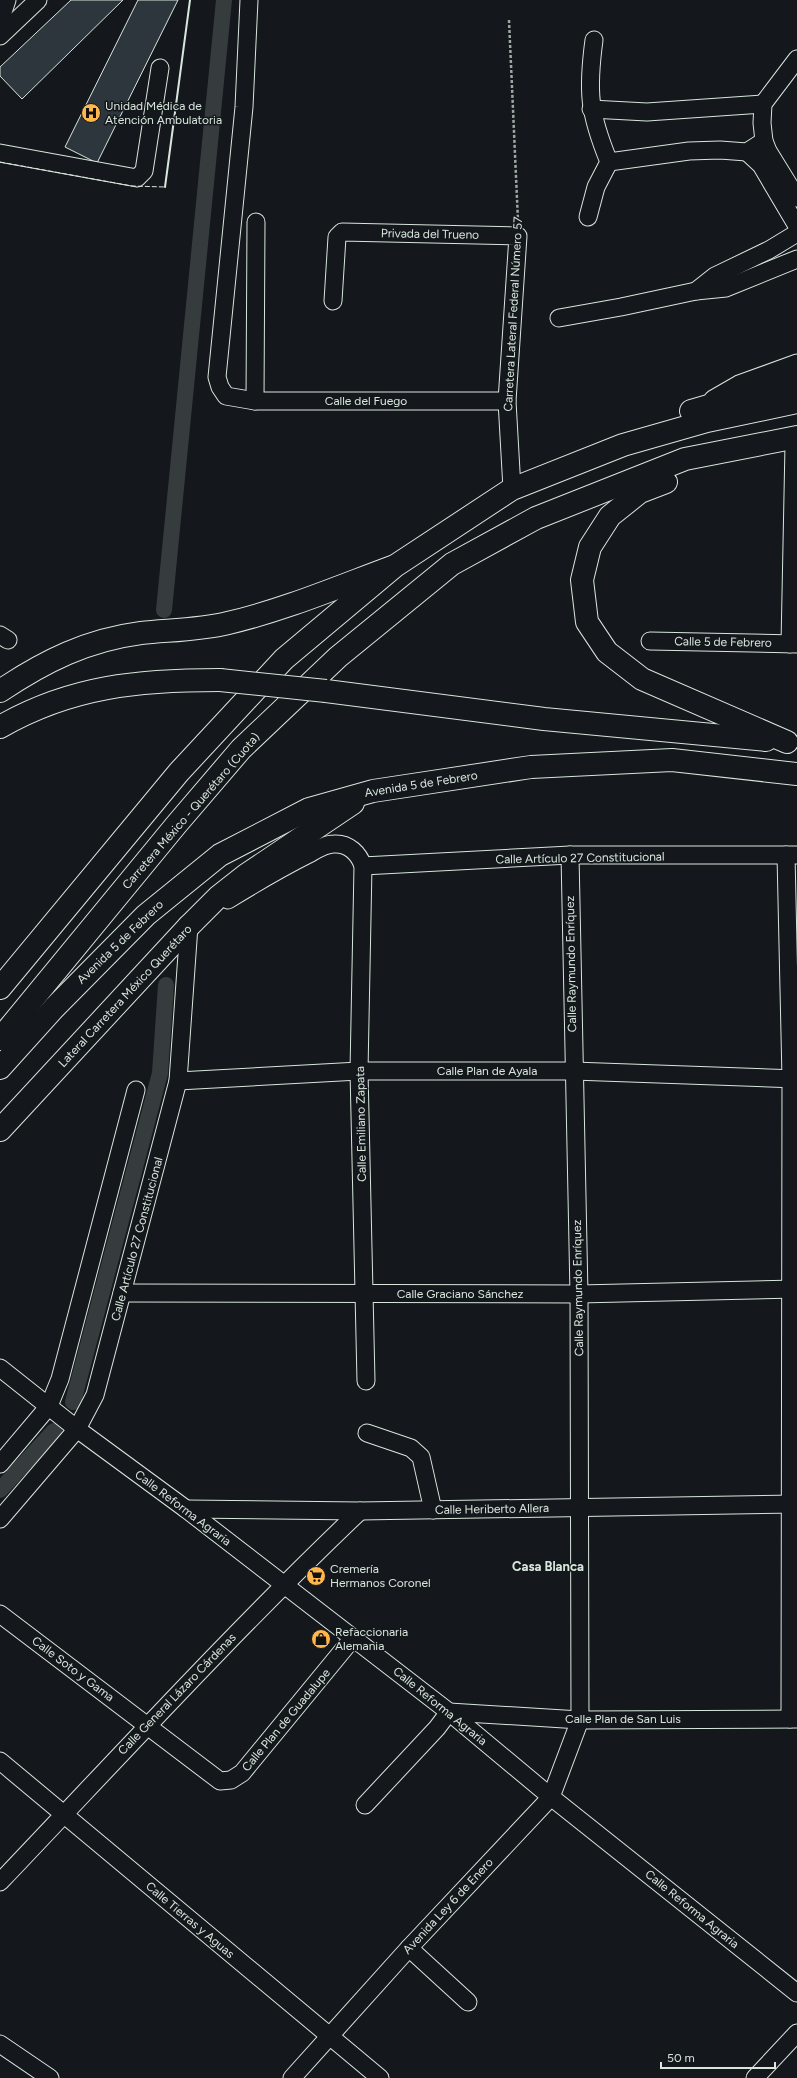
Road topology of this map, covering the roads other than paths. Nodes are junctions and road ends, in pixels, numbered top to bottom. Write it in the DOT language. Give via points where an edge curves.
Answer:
graph roads {
  1 [pos="7,0"];
  2 [pos="38,0"];
  3 [pos="249,0"];
  4 [pos="0,21"];
  5 [pos="0,36"];
  6 [pos="594,40"];
  7 [pos="797,59"];
  8 [pos="160,68"];
  9 [pos="763,104"];
  10 [pos="591,108"];
  11 [pos="764,141"];
  12 [pos="0,152"];
  13 [pos="747,152"];
  14 [pos="609,162"];
  15 [pos="797,198"];
  16 [pos="588,217"];
  17 [pos="256,222"];
  18 [pos="797,226"];
  19 [pos="797,233"];
  20 [pos="518,236"];
  21 [pos="797,259"];
  22 [pos="696,291"];
  23 [pos="333,301"];
  24 [pos="559,318"];
  25 [pos="797,364"];
  26 [pos="797,380"];
  27 [pos="255,401"];
  28 [pos="507,401"];
  29 [pos="797,402"];
  30 [pos="694,410"];
  31 [pos="796,442"];
  32 [pos="623,445"];
  33 [pos="512,489"];
  34 [pos="395,566"];
  35 [pos="650,641"];
  36 [pos="793,644"];
  37 [pos="0,691"];
  38 [pos="0,727"];
  39 [pos="792,742"];
  40 [pos="797,774"];
  41 [pos="373,791"];
  42 [pos="570,855"];
  43 [pos="791,855"];
  44 [pos="363,866"];
  45 [pos="189,926"];
  46 [pos="0,988"];
  47 [pos="0,1039"];
  48 [pos="0,1068"];
  49 [pos="359,1071"];
  50 [pos="573,1071"];
  51 [pos="794,1079"];
  52 [pos="178,1081"];
  53 [pos="136,1090"];
  54 [pos="0,1130"];
  55 [pos="794,1289"];
  56 [pos="122,1293"];
  57 [pos="579,1294"];
  58 [pos="364,1295"];
  59 [pos="0,1368"];
  60 [pos="366,1382"];
  61 [pos="49,1406"];
  62 [pos="77,1429"];
  63 [pos="368,1433"];
  64 [pos="0,1464"];
  65 [pos="795,1504"];
  66 [pos="580,1508"];
  67 [pos="186,1509"];
  68 [pos="433,1510"];
  69 [pos="360,1511"];
  70 [pos="0,1519"];
  71 [pos="282,1585"];
  72 [pos="0,1614"];
  73 [pos="353,1638"];
  74 [pos="449,1712"];
  75 [pos="794,1719"];
  76 [pos="580,1720"];
  77 [pos="146,1725"];
  78 [pos="0,1761"];
  79 [pos="231,1780"];
  80 [pos="551,1797"];
  81 [pos="365,1805"];
  82 [pos="65,1814"];
  83 [pos="0,1882"];
  84 [pos="409,1948"];
  85 [pos="797,1993"];
  86 [pos="468,2002"];
  87 [pos="797,2033"];
  88 [pos="328,2037"];
  89 [pos="0,2044"];
  90 [pos="50,2078"];
  91 [pos="292,2078"];
  92 [pos="380,2078"];
  93 [pos="755,2078"];
  1 -- 4 [label="street"];
  2 -- 5 [label="street"];
  3 -- 27 [label="street, Calle del Fuego" via="244,107 217,377 226,396"];
  6 -- 10 [label="street" via="589,76"];
  7 -- 9 [label="street"];
  8 -- 12 [label="street" via="144,172 137,178"];
  9 -- 10 [label="street" via="647,112"];
  9 -- 11 [label="street"];
  10 -- 14 [label="street" via="597,133"];
  11 -- 13 [label="street"];
  11 -- 15 [label="street"];
  13 -- 14 [label="street" via="689,151"];
  13 -- 18 [label="street" via="761,165"];
  14 -- 16 [label="street" via="596,187"];
  17 -- 27 [label="street"];
  19 -- 22 [label="street" via="769,250 714,276"];
  20 -- 23 [label="street, Privada del Trueno" via="342,232 337,237"];
  20 -- 28 [label="street, Carretera Lateral Federal Número 57"];
  21 -- 22 [label="street" via="726,288"];
  22 -- 24 [label="street"];
  25 -- 30 [label="street" via="739,384"];
  26 -- 30 [label="main road"];
  27 -- 28 [label="street, Calle del Fuego"];
  28 -- 33 [label="street, Carretera Lateral Federal Número 57"];
  29 -- 32 [label="main road" via="707,421"];
  30 -- 32 [label="main road"];
  31 -- 36 [label="street"];
  31 -- 39 [label="main road" via="704,467 640,492 610,516 590,547 582,580 587,622 607,652 636,675 649,683"];
  31 -- 47 [label="main road, Carretera México - Querétaro (Cuota)" via="685,459 536,518 452,564 338,656 241,749 176,824"];
  32 -- 33 [label="main road"];
  33 -- 34 [label="main road"];
  34 -- 37 [label="main road" via="296,602 228,623 141,633 94,642 35,667"];
  34 -- 46 [label="main road" via="279,665 179,772"];
  35 -- 36 [label="street, Calle 5 de Febrero"];
  38 -- 39 [label="main road, bridge" via="27,712 81,693 140,682 220,680 326,690 544,719"];
  40 -- 41 [label="main road, Avenida 5 de Febrero" via="672,760 531,767"];
  41 -- 45 [label="main road" via="246,875"];
  41 -- 48 [label="main road, Avenida 5 de Febrero" via="309,809 220,855 146,914 54,1008"];
  42 -- 43 [label="street, Calle Artículo 27 Constitucional"];
  42 -- 44 [label="street, Calle Artículo 27 Constitucional"];
  42 -- 50 [label="street, Calle Raymundo Enríquez"];
  43 -- 51 [label="street"];
  44 -- 45 [label="street, Lateral Carretera México Querétaro" via="350,848 328,845 253,885"];
  44 -- 49 [label="street, Calle Emiliano Zapata"];
  45 -- 52 [label="street, Calle Artículo 27 Constitucional"];
  45 -- 54 [label="main road, Lateral Carretera México Querétaro"];
  49 -- 50 [label="street, Calle Plan de Ayala"];
  49 -- 52 [label="street, Calle Plan de Ayala"];
  49 -- 58 [label="street, Calle Emiliano Zapata"];
  50 -- 51 [label="street, Calle Plan de Ayala"];
  50 -- 57 [label="street, Calle Raymundo Enríquez"];
  51 -- 55 [label="street"];
  52 -- 56 [label="street, Calle Artículo 27 Constitucional"];
  53 -- 61 [label="street" via="60,1379"];
  55 -- 57 [label="street, Calle Graciano Sánchez"];
  55 -- 65 [label="street"];
  56 -- 58 [label="street, Calle Graciano Sánchez"];
  56 -- 62 [label="street, Calle Artículo 27 Constitucional" via="95,1395"];
  57 -- 58 [label="street, Calle Graciano Sánchez"];
  57 -- 66 [label="street, Calle Raymundo Enríquez"];
  58 -- 60 [label="street, Calle Emiliano Zapata"];
  59 -- 61 [label="street, Calle Reforma Agraria"];
  61 -- 62 [label="street, Calle Reforma Agraria"];
  61 -- 64 [label="street"];
  62 -- 67 [label="street, Calle Reforma Agraria"];
  62 -- 70 [label="street, Calle Artículo 27 Constitucional"];
  63 -- 68 [label="street" via="417,1452 421,1458"];
  65 -- 66 [label="street, Calle Heriberto Allera"];
  65 -- 75 [label="street"];
  66 -- 68 [label="street, Calle Heriberto Allera"];
  66 -- 76 [label="street, Calle Raymundo Enríquez"];
  67 -- 69 [label="street, Calle Heriberto Allera"];
  67 -- 71 [label="street, Calle Reforma Agraria"];
  68 -- 69 [label="street, Calle Heriberto Allera"];
  69 -- 71 [label="street, Calle General Lázaro Cárdenas"];
  71 -- 73 [label="street, Calle Reforma Agraria"];
  71 -- 77 [label="street, Calle General Lázaro Cárdenas"];
  72 -- 77 [label="street, Calle Soto y Gama"];
  73 -- 74 [label="street, Calle Reforma Agraria"];
  73 -- 79 [label="street, Calle Plan de Guadalupe" via="242,1773"];
  74 -- 76 [label="street, Calle Plan de San Luis"];
  74 -- 80 [label="street, Calle Reforma Agraria"];
  74 -- 81 [label="street"];
  75 -- 76 [label="street, Calle Plan de San Luis"];
  76 -- 80 [label="street, Avenida Ley 6 de Enero"];
  77 -- 79 [label="street, Calle Soto y Gama" via="220,1781"];
  77 -- 82 [label="street, Calle General Lázaro Cárdenas"];
  78 -- 82 [label="street, Calle Tierras y Aguas"];
  80 -- 84 [label="street, Avenida Ley 6 de Enero"];
  80 -- 85 [label="street, Calle Reforma Agraria"];
  82 -- 83 [label="street, Calle General Lázaro Cárdenas"];
  82 -- 88 [label="street, Calle Tierras y Aguas"];
  84 -- 86 [label="street"];
  84 -- 88 [label="street, Avenida Ley 6 de Enero"];
  87 -- 93 [label="street"];
  88 -- 91 [label="street, Avenida Ley 6 de Enero"];
  88 -- 92 [label="street, Calle Tierras y Aguas"];
  89 -- 90 [label="street"];
}
